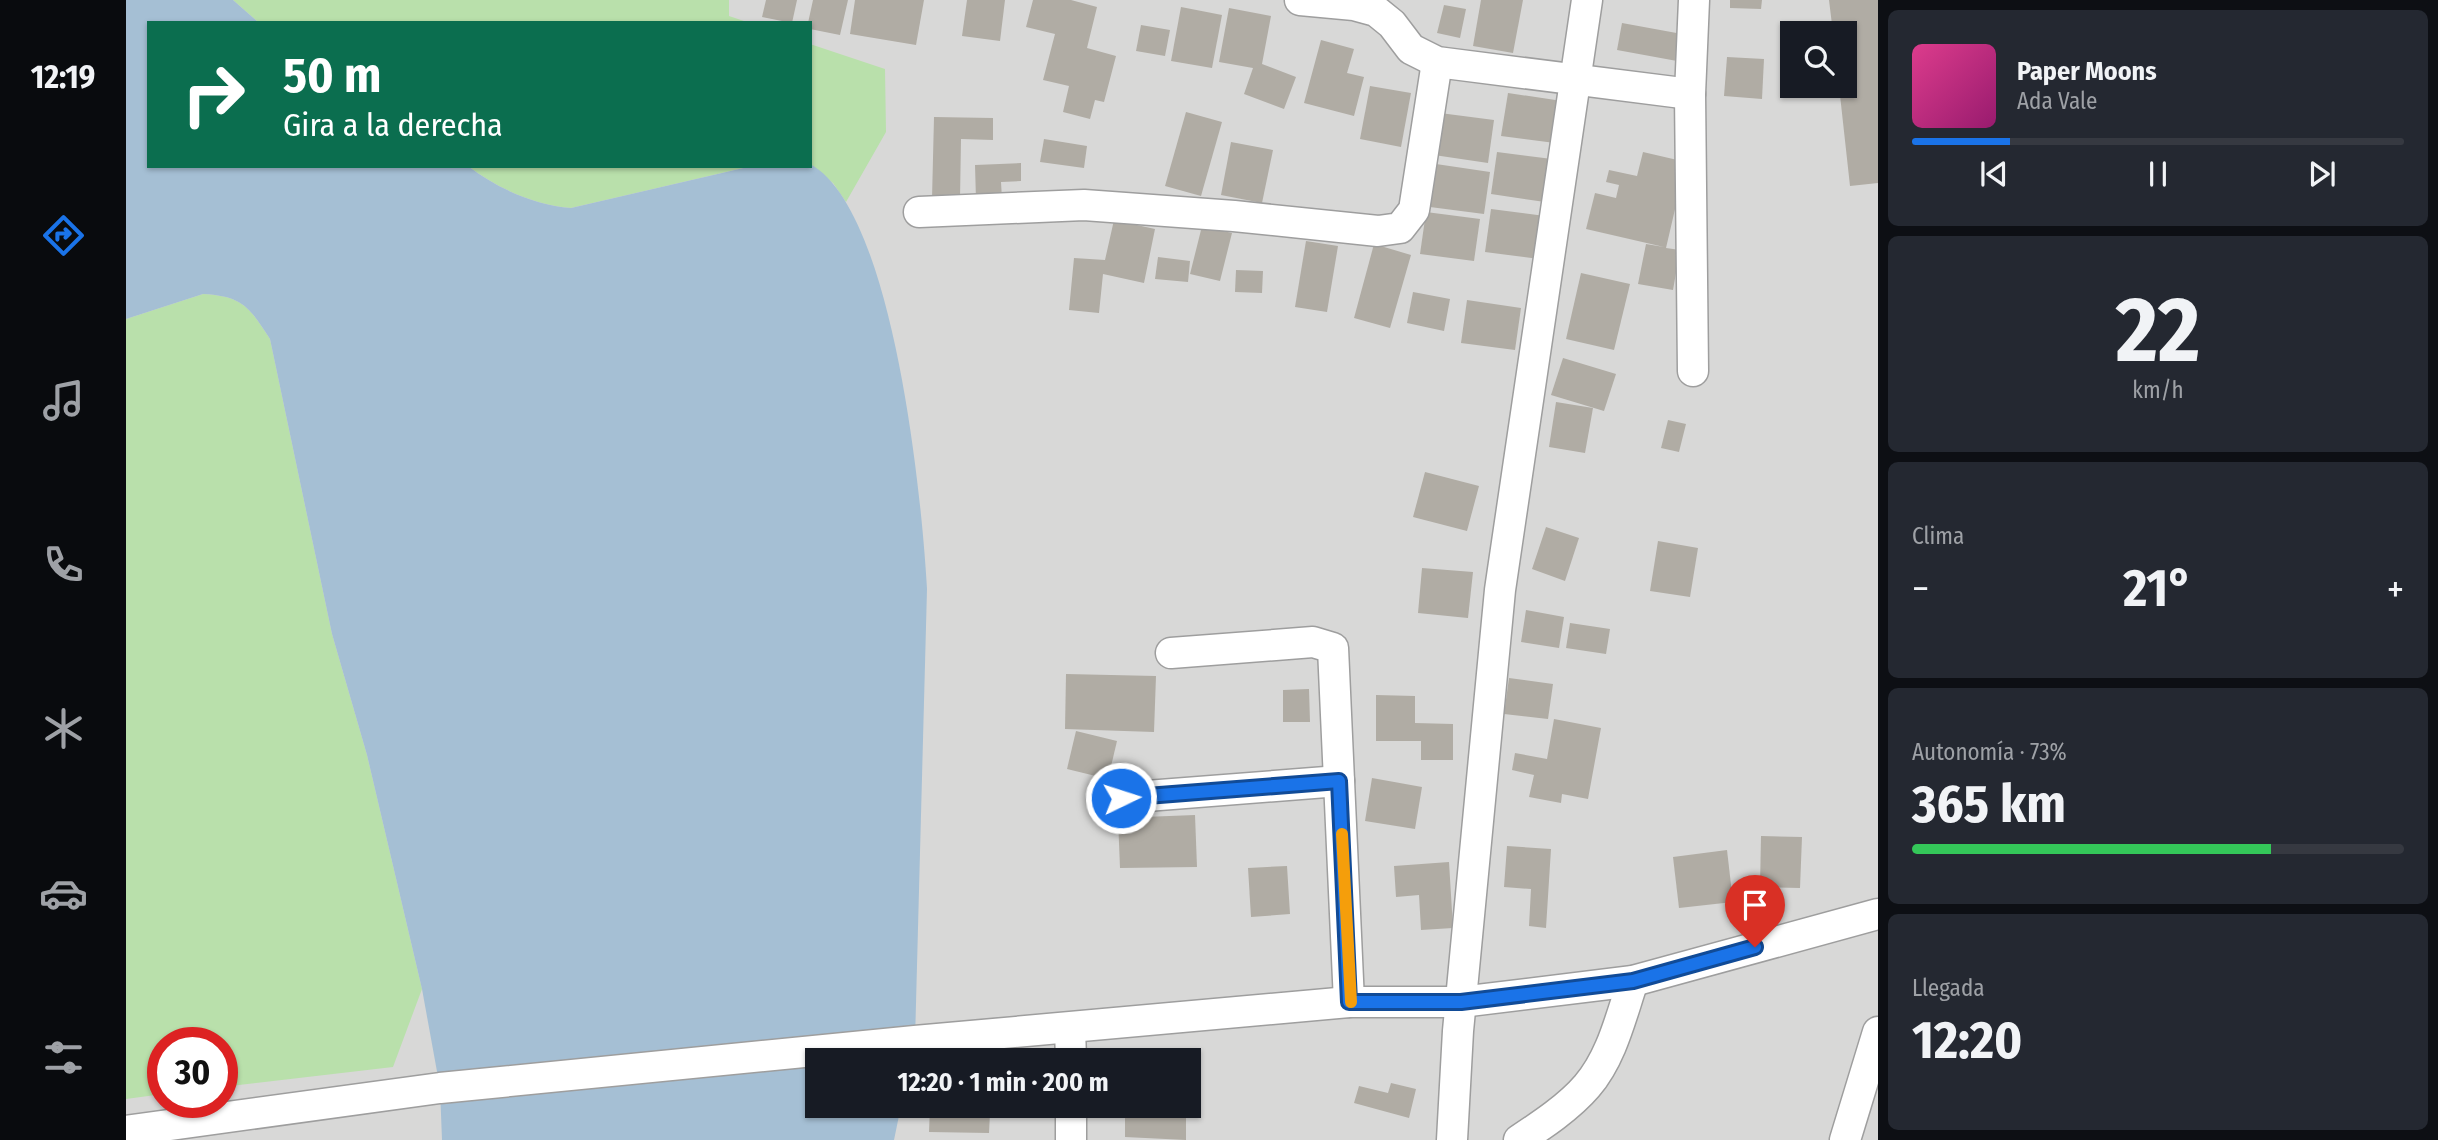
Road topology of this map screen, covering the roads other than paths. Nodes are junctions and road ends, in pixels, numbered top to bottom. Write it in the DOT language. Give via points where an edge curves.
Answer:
graph roads {
  1 [pos="1300,0"];
  2 [pos="1587,0"];
  3 [pos="1694,0"];
  4 [pos="1385,8"];
  5 [pos="1437,62"];
  6 [pos="1575,80"];
  7 [pos="1690,94"];
  8 [pos="919,212"];
  9 [pos="1693,371"];
  10 [pos="1171,653"];
  11 [pos="1339,781"];
  12 [pos="1121,798"];
  13 [pos="1878,914"];
  14 [pos="1633,981"];
  15 [pos="1349,1002"];
  16 [pos="1461,1002"];
  17 [pos="1070,1028"];
  18 [pos="1878,1032"];
  19 [pos="1070,1048"];
  20 [pos="1071,1118"];
  21 [pos="231,1128"];
  22 [pos="126,1130"];
  23 [pos="1071,1140"];
  24 [pos="1452,1140"];
  25 [pos="1519,1140"];
  26 [pos="1845,1140"];
  1 -- 4 [label="street"];
  2 -- 6 [label="street"];
  3 -- 7 [label="street"];
  4 -- 5 [label="street" via="1411,50"];
  5 -- 6 [label="street"];
  5 -- 8 [label="street" via="1414,210 1400,228 1378,231 1084,205"];
  6 -- 7 [label="street"];
  6 -- 16 [label="street" via="1500,590"];
  7 -- 9 [label="street"];
  10 -- 11 [label="street" via="1313,642 1334,648"];
  11 -- 12 [label="street"];
  11 -- 15 [label="street"];
  13 -- 14 [label="street"];
  14 -- 16 [label="street"];
  14 -- 25 [label="street" via="1612,1043 1588,1085"];
  15 -- 16 [label="street"];
  15 -- 17 [label="street"];
  16 -- 24 [label="street"];
  17 -- 19 [label="street"];
  17 -- 21 [label="street" via="440,1088"];
  18 -- 26 [label="street"];
  20 -- 23 [label="street"];
  21 -- 22 [label="street"];
}
